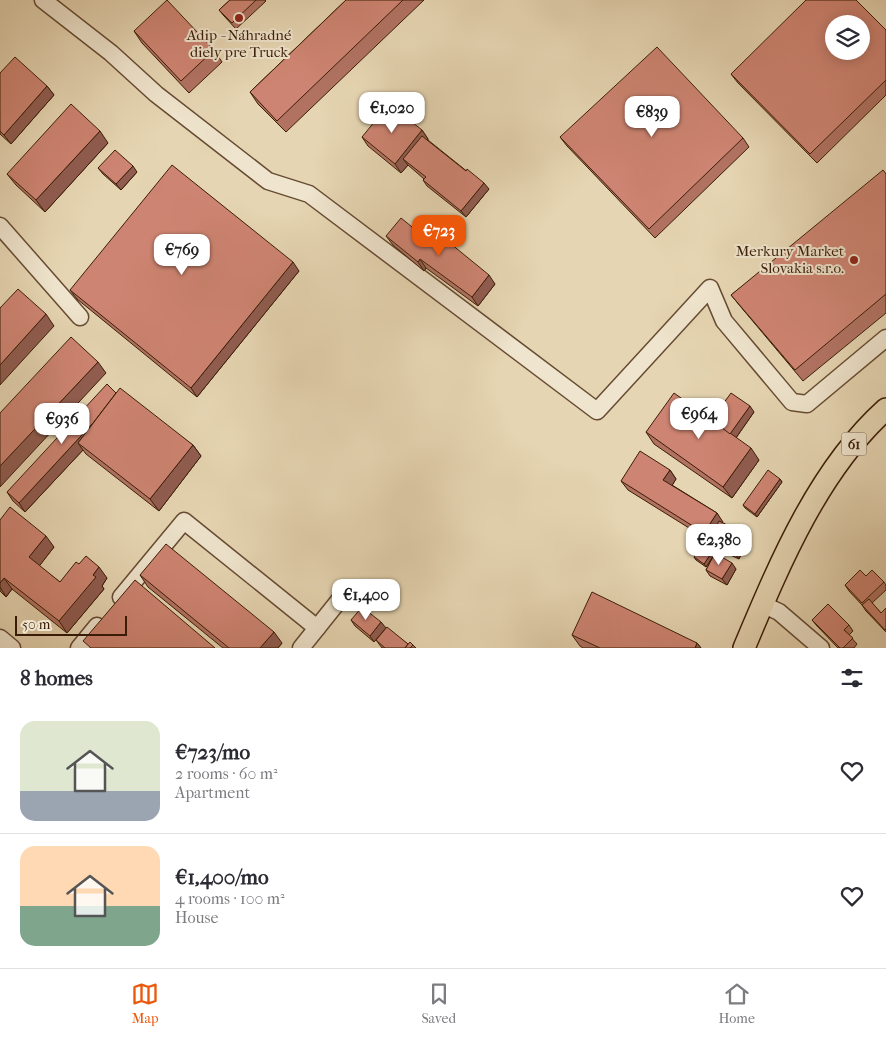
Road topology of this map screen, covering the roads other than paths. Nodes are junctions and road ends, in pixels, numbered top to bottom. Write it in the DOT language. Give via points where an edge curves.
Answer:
graph roads {
  1 [pos="43,0"];
  2 [pos="0,226"];
  3 [pos="80,317"];
  4 [pos="886,338"];
  5 [pos="886,409"];
  6 [pos="345,593"];
  7 [pos="762,604"];
  8 [pos="317,628"];
  9 [pos="0,638"];
  10 [pos="12,648"];
  11 [pos="79,648"];
  12 [pos="301,648"];
  13 [pos="744,648"];
  14 [pos="821,648"];
  1 -- 4 [label="street" via="268,181 309,194 597,411 710,288 724,321 792,402 807,404"];
  2 -- 3 [label="street"];
  5 -- 7 [label="main road, 61" via="848,451 820,491"];
  6 -- 8 [label="street"];
  7 -- 13 [label="main road, 61"];
  7 -- 14 [label="street" via="779,612"];
  8 -- 11 [label="street" via="184,521"];
  8 -- 12 [label="street"];
  9 -- 10 [label="street"];
}
